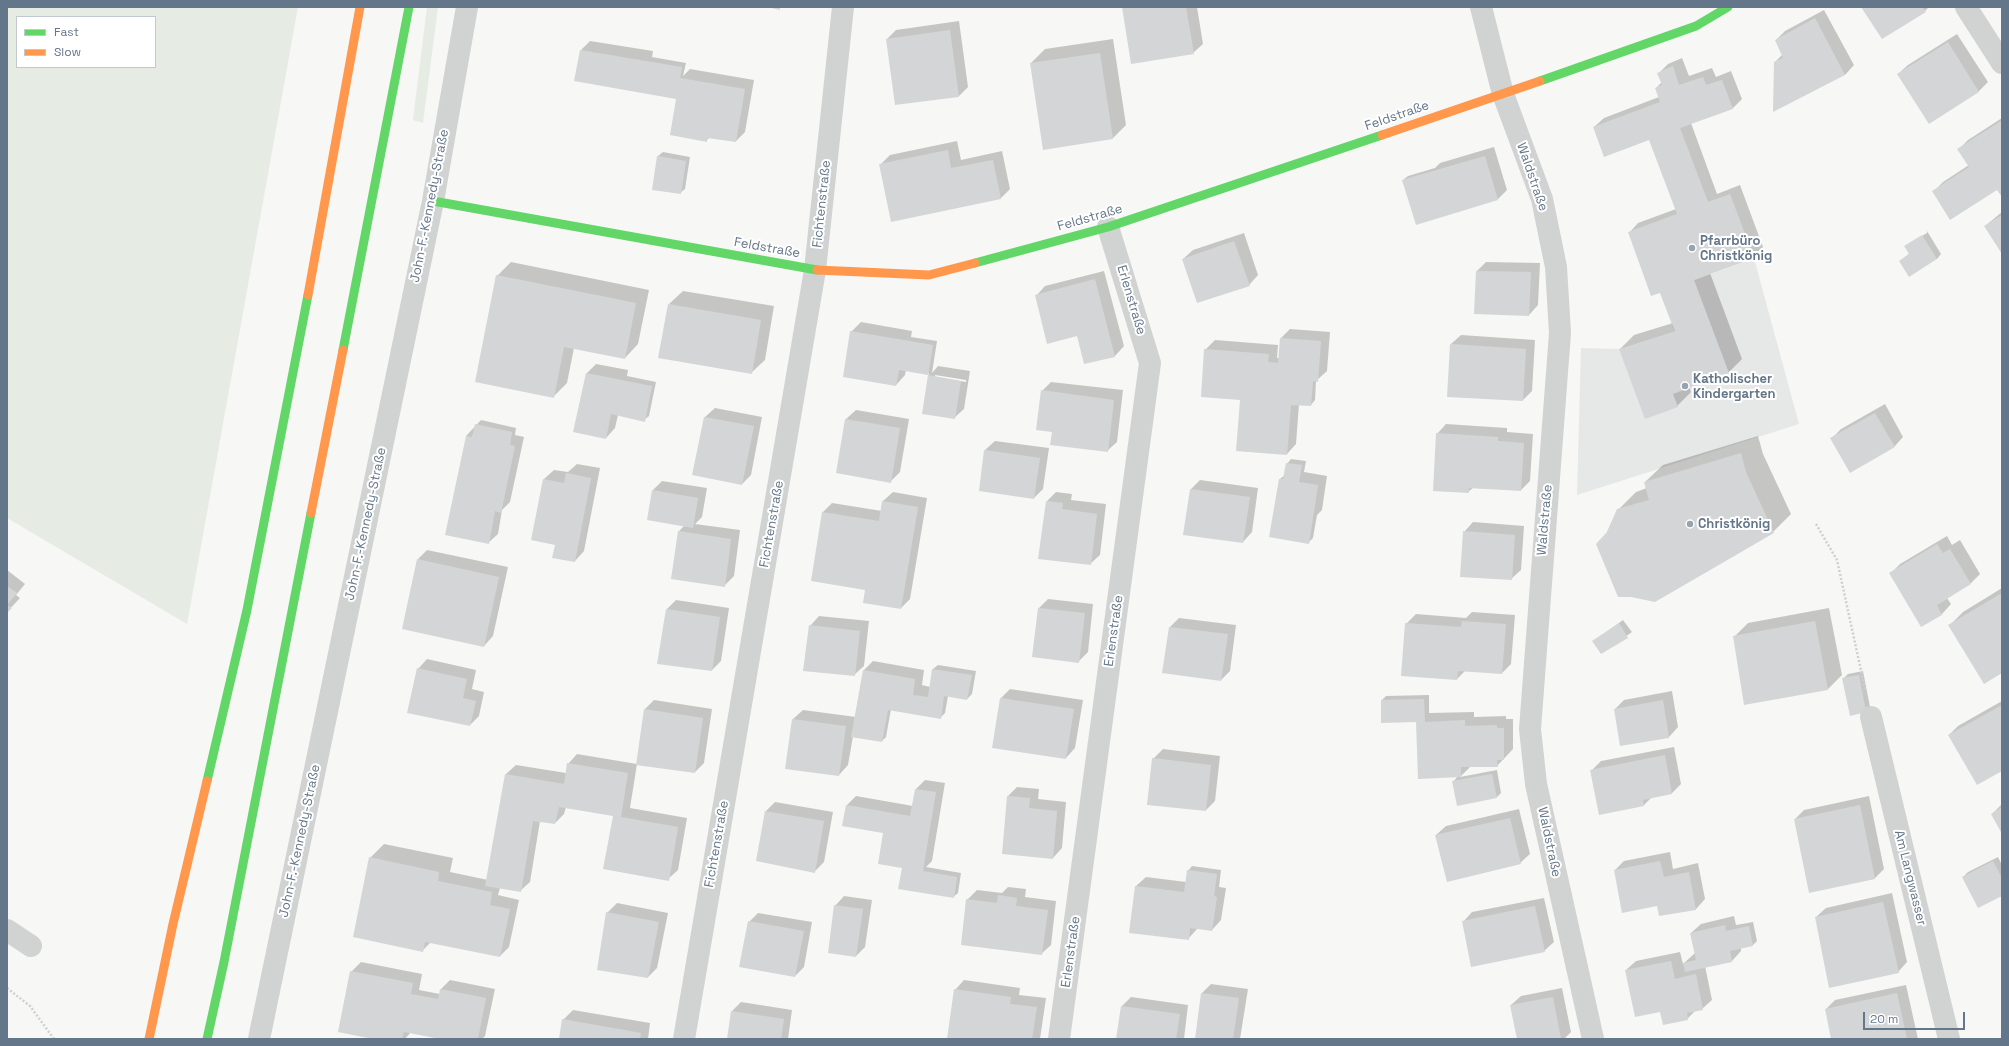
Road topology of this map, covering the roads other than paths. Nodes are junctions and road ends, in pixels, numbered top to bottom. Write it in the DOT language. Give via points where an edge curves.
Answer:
graph roads {
  1 [pos="360,7"];
  2 [pos="409,7"];
  3 [pos="467,7"];
  4 [pos="843,7"];
  5 [pos="1480,7"];
  6 [pos="1728,7"];
  7 [pos="1966,7"];
  8 [pos="2002,63"];
  9 [pos="1503,94"];
  10 [pos="432,201"];
  11 [pos="1108,227"];
  12 [pos="815,270"];
  13 [pos="1871,717"];
  14 [pos="7,930"];
  15 [pos="31,946"];
  16 [pos="149,1039"];
  17 [pos="207,1039"];
  18 [pos="260,1039"];
  19 [pos="684,1039"];
  20 [pos="1059,1039"];
  21 [pos="1593,1039"];
  22 [pos="1949,1039"];
  1 -- 16 [label="main road" via="294,371 247,610 173,924"];
  2 -- 17 [label="main road"];
  3 -- 10 [label="street, John-F.-Kennedy-Straße"];
  4 -- 12 [label="street, Fichtenstraße"];
  5 -- 9 [label="street, Waldstraße"];
  6 -- 9 [label="main road, Feldstraße" via="1696,26"];
  7 -- 8 [label="street"];
  9 -- 11 [label="main road, Feldstraße"];
  9 -- 21 [label="street, Waldstraße" via="1542,199 1556,267 1560,333 1530,729 1536,784"];
  10 -- 12 [label="main road, Feldstraße"];
  10 -- 18 [label="street, John-F.-Kennedy-Straße"];
  11 -- 12 [label="main road, Feldstraße" via="929,275"];
  11 -- 20 [label="street, Erlenstraße" via="1150,363"];
  12 -- 19 [label="street, Fichtenstraße"];
  13 -- 22 [label="street, Am Langwasser"];
  14 -- 15 [label="street"];
}
